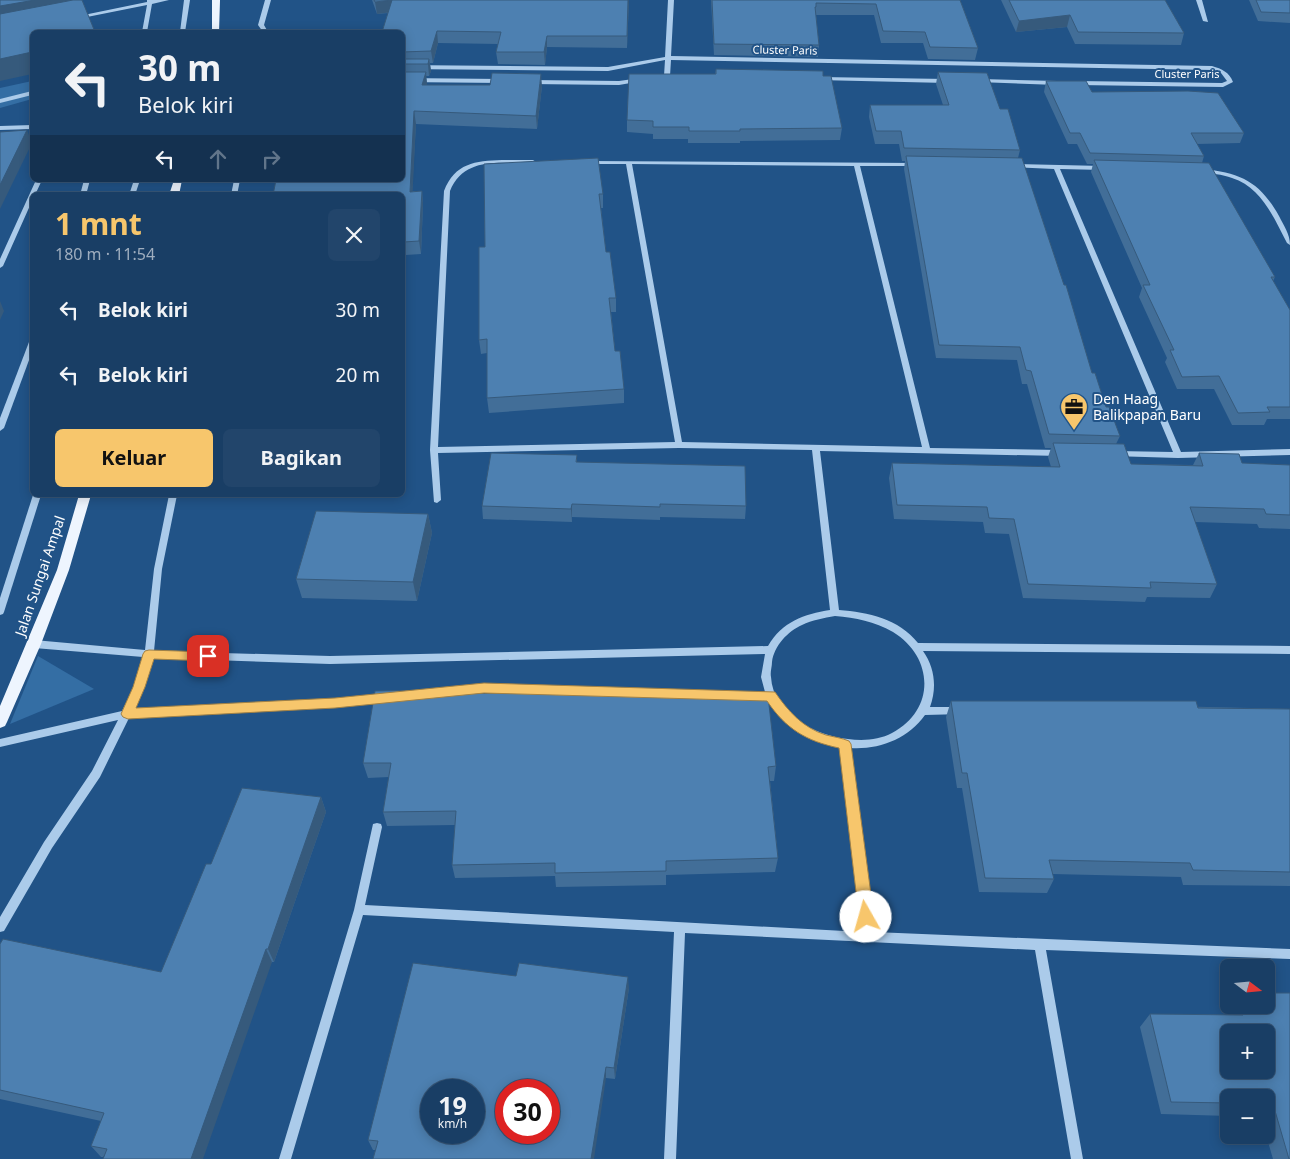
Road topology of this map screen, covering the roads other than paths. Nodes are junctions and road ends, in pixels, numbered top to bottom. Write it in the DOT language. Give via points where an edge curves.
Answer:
graph roads {
  1 [pos="166,0"];
  2 [pos="187,0"];
  3 [pos="216,0"];
  4 [pos="268,0"];
  5 [pos="671,0"];
  6 [pos="1199,0"];
  7 [pos="151,1"];
  8 [pos="66,19"];
  9 [pos="1206,21"];
  10 [pos="145,30"];
  11 [pos="182,30"];
  12 [pos="216,30"];
  13 [pos="264,30"];
  14 [pos="669,58"];
  15 [pos="405,67"];
  16 [pos="667,76"];
  17 [pos="677,76"];
  18 [pos="658,77"];
  19 [pos="648,79"];
  20 [pos="816,79"];
  21 [pos="405,80"];
  22 [pos="956,81"];
  23 [pos="976,81"];
  24 [pos="511,82"];
  25 [pos="521,82"];
  26 [pos="30,94"];
  27 [pos="0,101"];
  28 [pos="30,127"];
  29 [pos="0,128"];
  30 [pos="542,162"];
  31 [pos="581,162"];
  32 [pos="629,162"];
  33 [pos="857,165"];
  34 [pos="927,166"];
  35 [pos="1007,166"];
  36 [pos="1056,166"];
  37 [pos="1116,168"];
  38 [pos="1194,171"];
  39 [pos="30,200"];
  40 [pos="1290,243"];
  41 [pos="0,266"];
  42 [pos="30,349"];
  43 [pos="0,428"];
  44 [pos="679,445"];
  45 [pos="816,448"];
  46 [pos="434,450"];
  47 [pos="927,450"];
  48 [pos="1290,452"];
  49 [pos="1072,453"];
  50 [pos="1110,454"];
  51 [pos="1178,455"];
  52 [pos="36,497"];
  53 [pos="84,497"];
  54 [pos="173,497"];
  55 [pos="437,500"];
  56 [pos="0,612"];
  57 [pos="835,613"];
  58 [pos="34,644"];
  59 [pos="917,647"];
  60 [pos="770,650"];
  61 [pos="1290,650"];
  62 [pos="149,654"];
  63 [pos="414,695"];
  64 [pos="770,696"];
  65 [pos="394,697"];
  66 [pos="925,711"];
  67 [pos="974,711"];
  68 [pos="128,714"];
  69 [pos="0,722"];
  70 [pos="0,743"];
  71 [pos="845,744"];
  72 [pos="377,827"];
  73 [pos="359,910"];
  74 [pos="0,927"];
  75 [pos="680,929"];
  76 [pos="869,936"];
  77 [pos="1040,946"];
  78 [pos="1290,954"];
  79 [pos="285,1159"];
  80 [pos="670,1159"];
  81 [pos="1077,1159"];
  1 -- 7 [label="street"];
  2 -- 11 [label="street"];
  3 -- 12 [label="main road"];
  4 -- 13 [label="street" via="261,25"];
  5 -- 14 [label="street"];
  6 -- 9 [label="street"];
  7 -- 8 [label="street"];
  7 -- 10 [label="street"];
  14 -- 15 [label="street, Cluster Paris" via="608,68"];
  14 -- 16 [label="street"];
  14 -- 23 [label="street, Cluster Paris" via="1212,68 1223,71 1230,82 1195,85"];
  16 -- 17 [label="street"];
  16 -- 18 [label="street"];
  19 -- 25 [label="street" via="619,83"];
  20 -- 22 [label="street"];
  21 -- 24 [label="street"];
  26 -- 27 [label="street"];
  28 -- 29 [label="street"];
  30 -- 46 [label="street" via="484,162 465,167 454,176 447,191"];
  31 -- 32 [label="street"];
  32 -- 33 [label="street"];
  32 -- 44 [label="street"];
  33 -- 34 [label="street"];
  33 -- 47 [label="street"];
  35 -- 36 [label="street"];
  36 -- 37 [label="street"];
  36 -- 51 [label="street"];
  38 -- 40 [label="street" via="1238,176 1251,184 1267,201"];
  39 -- 41 [label="street"];
  42 -- 43 [label="street"];
  44 -- 45 [label="street"];
  44 -- 46 [label="street"];
  45 -- 47 [label="street"];
  45 -- 57 [label="street"];
  46 -- 55 [label="street"];
  47 -- 49 [label="street"];
  48 -- 51 [label="street"];
  50 -- 51 [label="street"];
  52 -- 56 [label="street"];
  53 -- 58 [label="main road, Jalan Sungai Ampal" via="63,570"];
  54 -- 62 [label="street" via="158,569"];
  57 -- 59 [label="street" via="858,614 881,621 901,632"];
  57 -- 60 [label="street" via="814,616 795,624"];
  58 -- 62 [label="street"];
  58 -- 69 [label="main road, Jalan Sungai Ampal"];
  59 -- 61 [label="street"];
  59 -- 66 [label="street" via="928,667 931,690"];
  60 -- 62 [label="street" via="330,660"];
  60 -- 64 [label="street" via="766,680"];
  62 -- 68 [label="street"];
  63 -- 64 [label="street" via="484,688"];
  64 -- 71 [label="street" via="782,713 800,728 821,739"];
  65 -- 68 [label="street"];
  66 -- 67 [label="street"];
  66 -- 71 [label="street" via="912,726 893,738 871,744"];
  68 -- 70 [label="street"];
  68 -- 74 [label="street" via="96,774 48,845"];
  71 -- 76 [label="street"];
  72 -- 73 [label="street"];
  73 -- 75 [label="street"];
  73 -- 79 [label="street"];
  75 -- 76 [label="street"];
  75 -- 80 [label="street"];
  76 -- 77 [label="street"];
  77 -- 78 [label="street"];
  77 -- 81 [label="street"];
}
